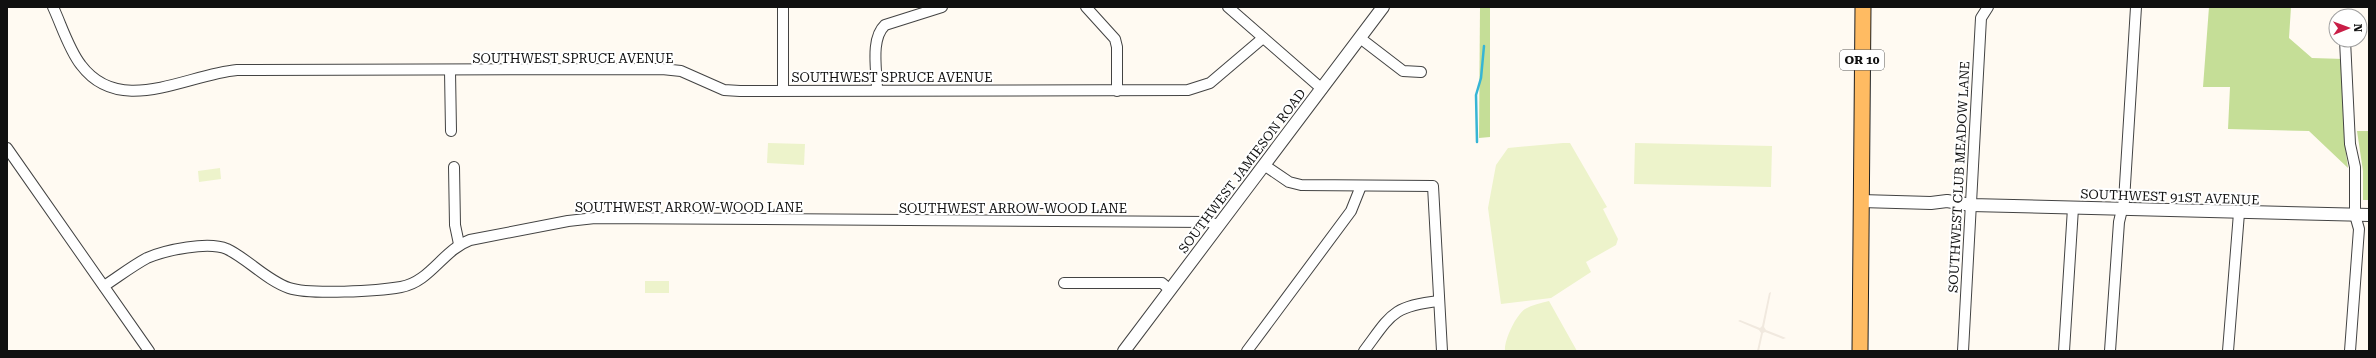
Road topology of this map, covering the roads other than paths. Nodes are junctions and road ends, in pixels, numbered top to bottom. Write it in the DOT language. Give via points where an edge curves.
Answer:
graph roads {
  1 [pos="53,7"];
  2 [pos="783,7"];
  3 [pos="942,7"];
  4 [pos="1086,7"];
  5 [pos="1228,7"];
  6 [pos="1383,7"];
  7 [pos="1863,7"];
  8 [pos="1988,7"];
  9 [pos="2136,7"];
  10 [pos="1263,38"];
  11 [pos="1360,38"];
  12 [pos="2345,48"];
  13 [pos="450,71"];
  14 [pos="1421,72"];
  15 [pos="1322,89"];
  16 [pos="783,90"];
  17 [pos="877,90"];
  18 [pos="1117,91"];
  19 [pos="451,132"];
  20 [pos="7,148"];
  21 [pos="1264,165"];
  22 [pos="454,167"];
  23 [pos="1361,186"];
  24 [pos="1861,201"];
  25 [pos="1971,205"];
  26 [pos="2074,208"];
  27 [pos="2122,209"];
  28 [pos="2239,213"];
  29 [pos="2355,215"];
  30 [pos="2369,215"];
  31 [pos="1218,225"];
  32 [pos="460,244"];
  33 [pos="1064,283"];
  34 [pos="104,286"];
  35 [pos="1170,290"];
  36 [pos="1439,301"];
  37 [pos="149,351"];
  38 [pos="1124,351"];
  39 [pos="1247,351"];
  40 [pos="1364,351"];
  41 [pos="1442,351"];
  42 [pos="1860,351"];
  43 [pos="1963,351"];
  44 [pos="2064,351"];
  45 [pos="2110,351"];
  46 [pos="2228,351"];
  47 [pos="2350,351"];
  1 -- 13 [label="street, SOUTHWEST SPRUCE AVENUE" via="79,63 92,79 104,87 121,91 159,88 201,76 237,70"];
  2 -- 16 [label="street"];
  3 -- 17 [label="street" via="885,25 880,30 876,38"];
  4 -- 18 [label="street" via="1114,39 1117,47"];
  5 -- 10 [label="street"];
  6 -- 11 [label="street, SOUTHWEST JAMIESON ROAD"];
  7 -- 24 [label="main road, OR 10"];
  8 -- 25 [label="street, SOUTHWEST CLUB MEADOW LANE" via="1981,18"];
  9 -- 27 [label="street"];
  10 -- 15 [label="street"];
  10 -- 18 [label="street, SOUTHWEST SPRUCE AVENUE" via="1203,87 1188,90"];
  11 -- 14 [label="street" via="1403,71"];
  11 -- 15 [label="street, SOUTHWEST JAMIESON ROAD"];
  12 -- 29 [label="street" via="2350,144 2355,167"];
  13 -- 16 [label="street, SOUTHWEST SPRUCE AVENUE" via="662,69 681,71 724,90"];
  13 -- 19 [label="street"];
  15 -- 21 [label="street, SOUTHWEST JAMIESON ROAD"];
  16 -- 17 [label="street, SOUTHWEST SPRUCE AVENUE"];
  17 -- 18 [label="street, SOUTHWEST SPRUCE AVENUE"];
  20 -- 34 [label="street"];
  21 -- 23 [label="street" via="1289,182 1302,185"];
  21 -- 31 [label="street, SOUTHWEST JAMIESON ROAD"];
  22 -- 32 [label="street" via="455,225"];
  23 -- 36 [label="street" via="1432,186"];
  23 -- 39 [label="street" via="1351,211"];
  24 -- 25 [label="street, SOUTHWEST 91ST AVENUE" via="1931,203 1946,208"];
  24 -- 42 [label="main road, OR 10"];
  25 -- 26 [label="street, SOUTHWEST 91ST AVENUE"];
  25 -- 43 [label="street, SOUTHWEST CLUB MEADOW LANE"];
  26 -- 27 [label="street, SOUTHWEST 91ST AVENUE"];
  26 -- 44 [label="street"];
  27 -- 28 [label="street, SOUTHWEST 91ST AVENUE"];
  27 -- 45 [label="street"];
  28 -- 29 [label="street, SOUTHWEST 91ST AVENUE"];
  28 -- 46 [label="street"];
  29 -- 30 [label="street, SOUTHWEST 91ST AVENUE"];
  29 -- 47 [label="street" via="2359,229"];
  31 -- 32 [label="street, SOUTHWEST ARROW-WOOD LANE" via="1201,222 595,218 568,221"];
  31 -- 35 [label="street, SOUTHWEST JAMIESON ROAD"];
  32 -- 34 [label="street, SOUTHWEST ARROW-WOOD LANE" via="428,274 403,286 386,289 305,291 288,288 228,250 204,244 150,257"];
  33 -- 35 [label="street" via="1162,283"];
  34 -- 37 [label="street"];
  35 -- 38 [label="street, SOUTHWEST JAMIESON ROAD"];
  36 -- 40 [label="street" via="1405,307 1396,312"];
  36 -- 41 [label="street"];
}
